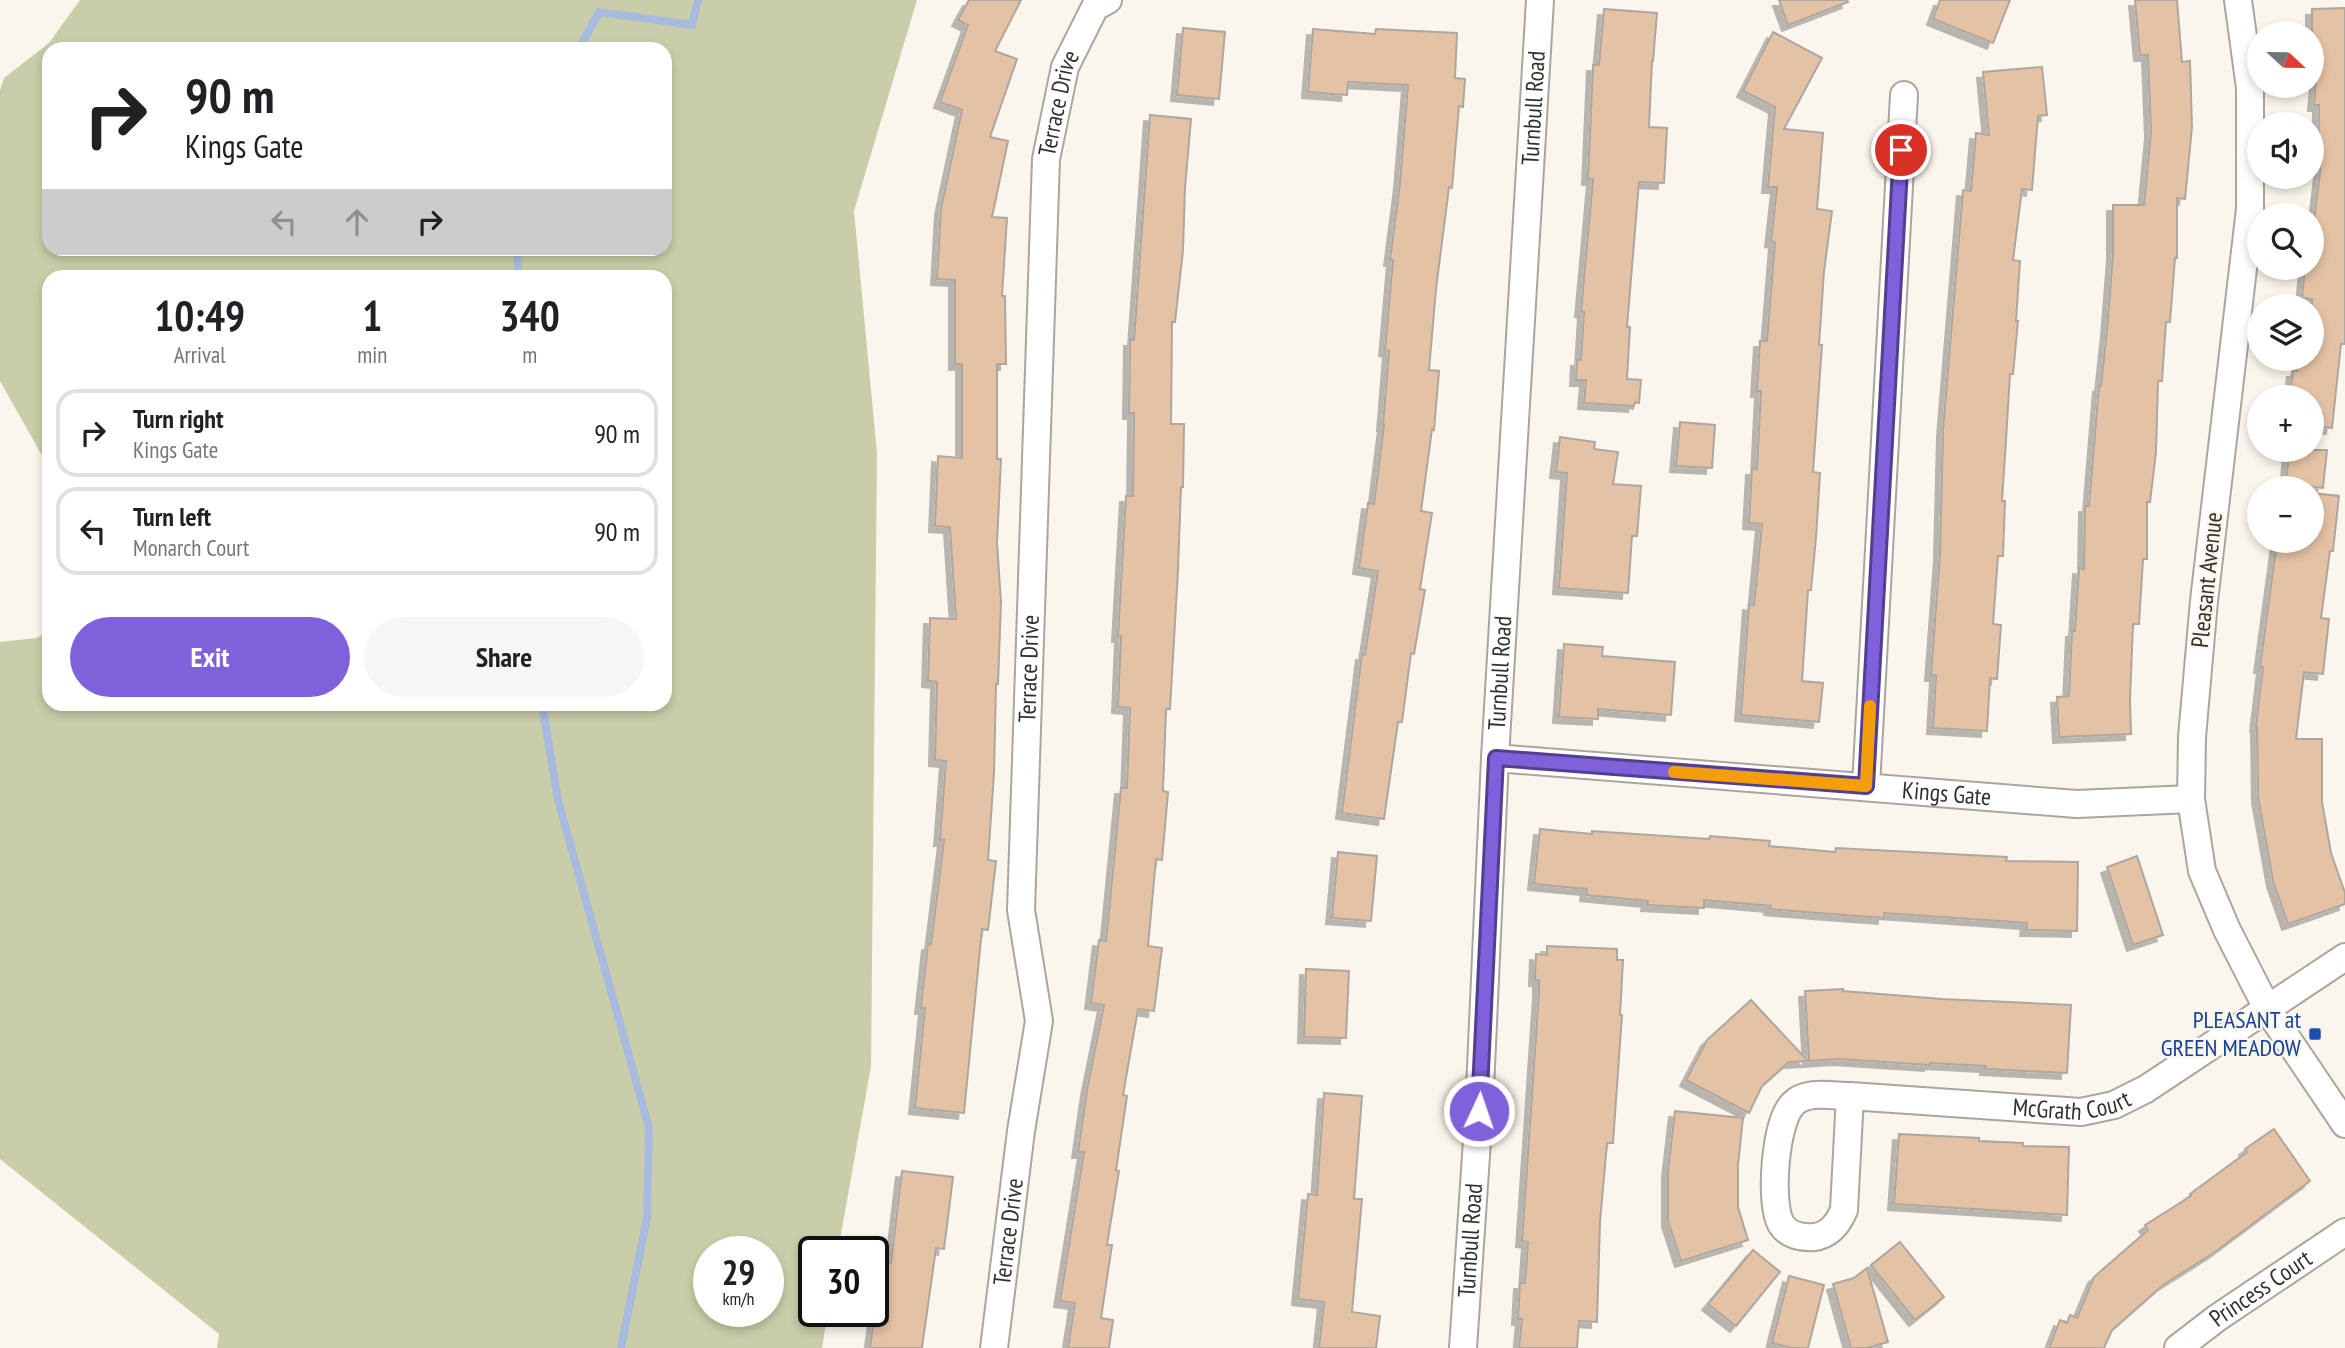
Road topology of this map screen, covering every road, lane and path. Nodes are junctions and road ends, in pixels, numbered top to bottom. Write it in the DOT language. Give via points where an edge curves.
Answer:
graph roads {
  1 [pos="1108,0"];
  2 [pos="1540,0"];
  3 [pos="2238,0"];
  4 [pos="1905,95"];
  5 [pos="1496,758"];
  6 [pos="1866,786"];
  7 [pos="2191,799"];
  8 [pos="2345,957"];
  9 [pos="2268,1010"];
  10 [pos="1850,1096"];
  11 [pos="2345,1124"];
  12 [pos="2345,1232"];
  13 [pos="994,1348"];
  14 [pos="1462,1348"];
  15 [pos="2178,1348"];
  1 -- 13 [label="street, Terrace Drive" via="1096,7 1065,67 1046,159 1021,910 1039,1021 1020,1131"];
  2 -- 5 [label="street, Turnbull Road"];
  3 -- 7 [label="street, Pleasant Avenue" via="2250,88 2250,209 2204,601"];
  4 -- 6 [label="street"];
  5 -- 6 [label="street, Kings Gate"];
  5 -- 14 [label="street, Turnbull Road"];
  6 -- 7 [label="street, Kings Gate" via="2077,804"];
  7 -- 9 [label="street, Pleasant Avenue" via="2202,872"];
  8 -- 9 [label="street, McGrath Court"];
  9 -- 10 [label="street, McGrath Court" via="2146,1089 2113,1105 2081,1112"];
  9 -- 11 [label="street, Pleasant Avenue"];
  10 -- 10 [label="street, McGrath Court" via="1809,1095 1793,1103 1783,1119 1777,1141 1776,1204 1780,1222 1790,1234 1824,1236 1838,1224 1844,1210"];
  12 -- 15 [label="street, Princess Court"];
}
